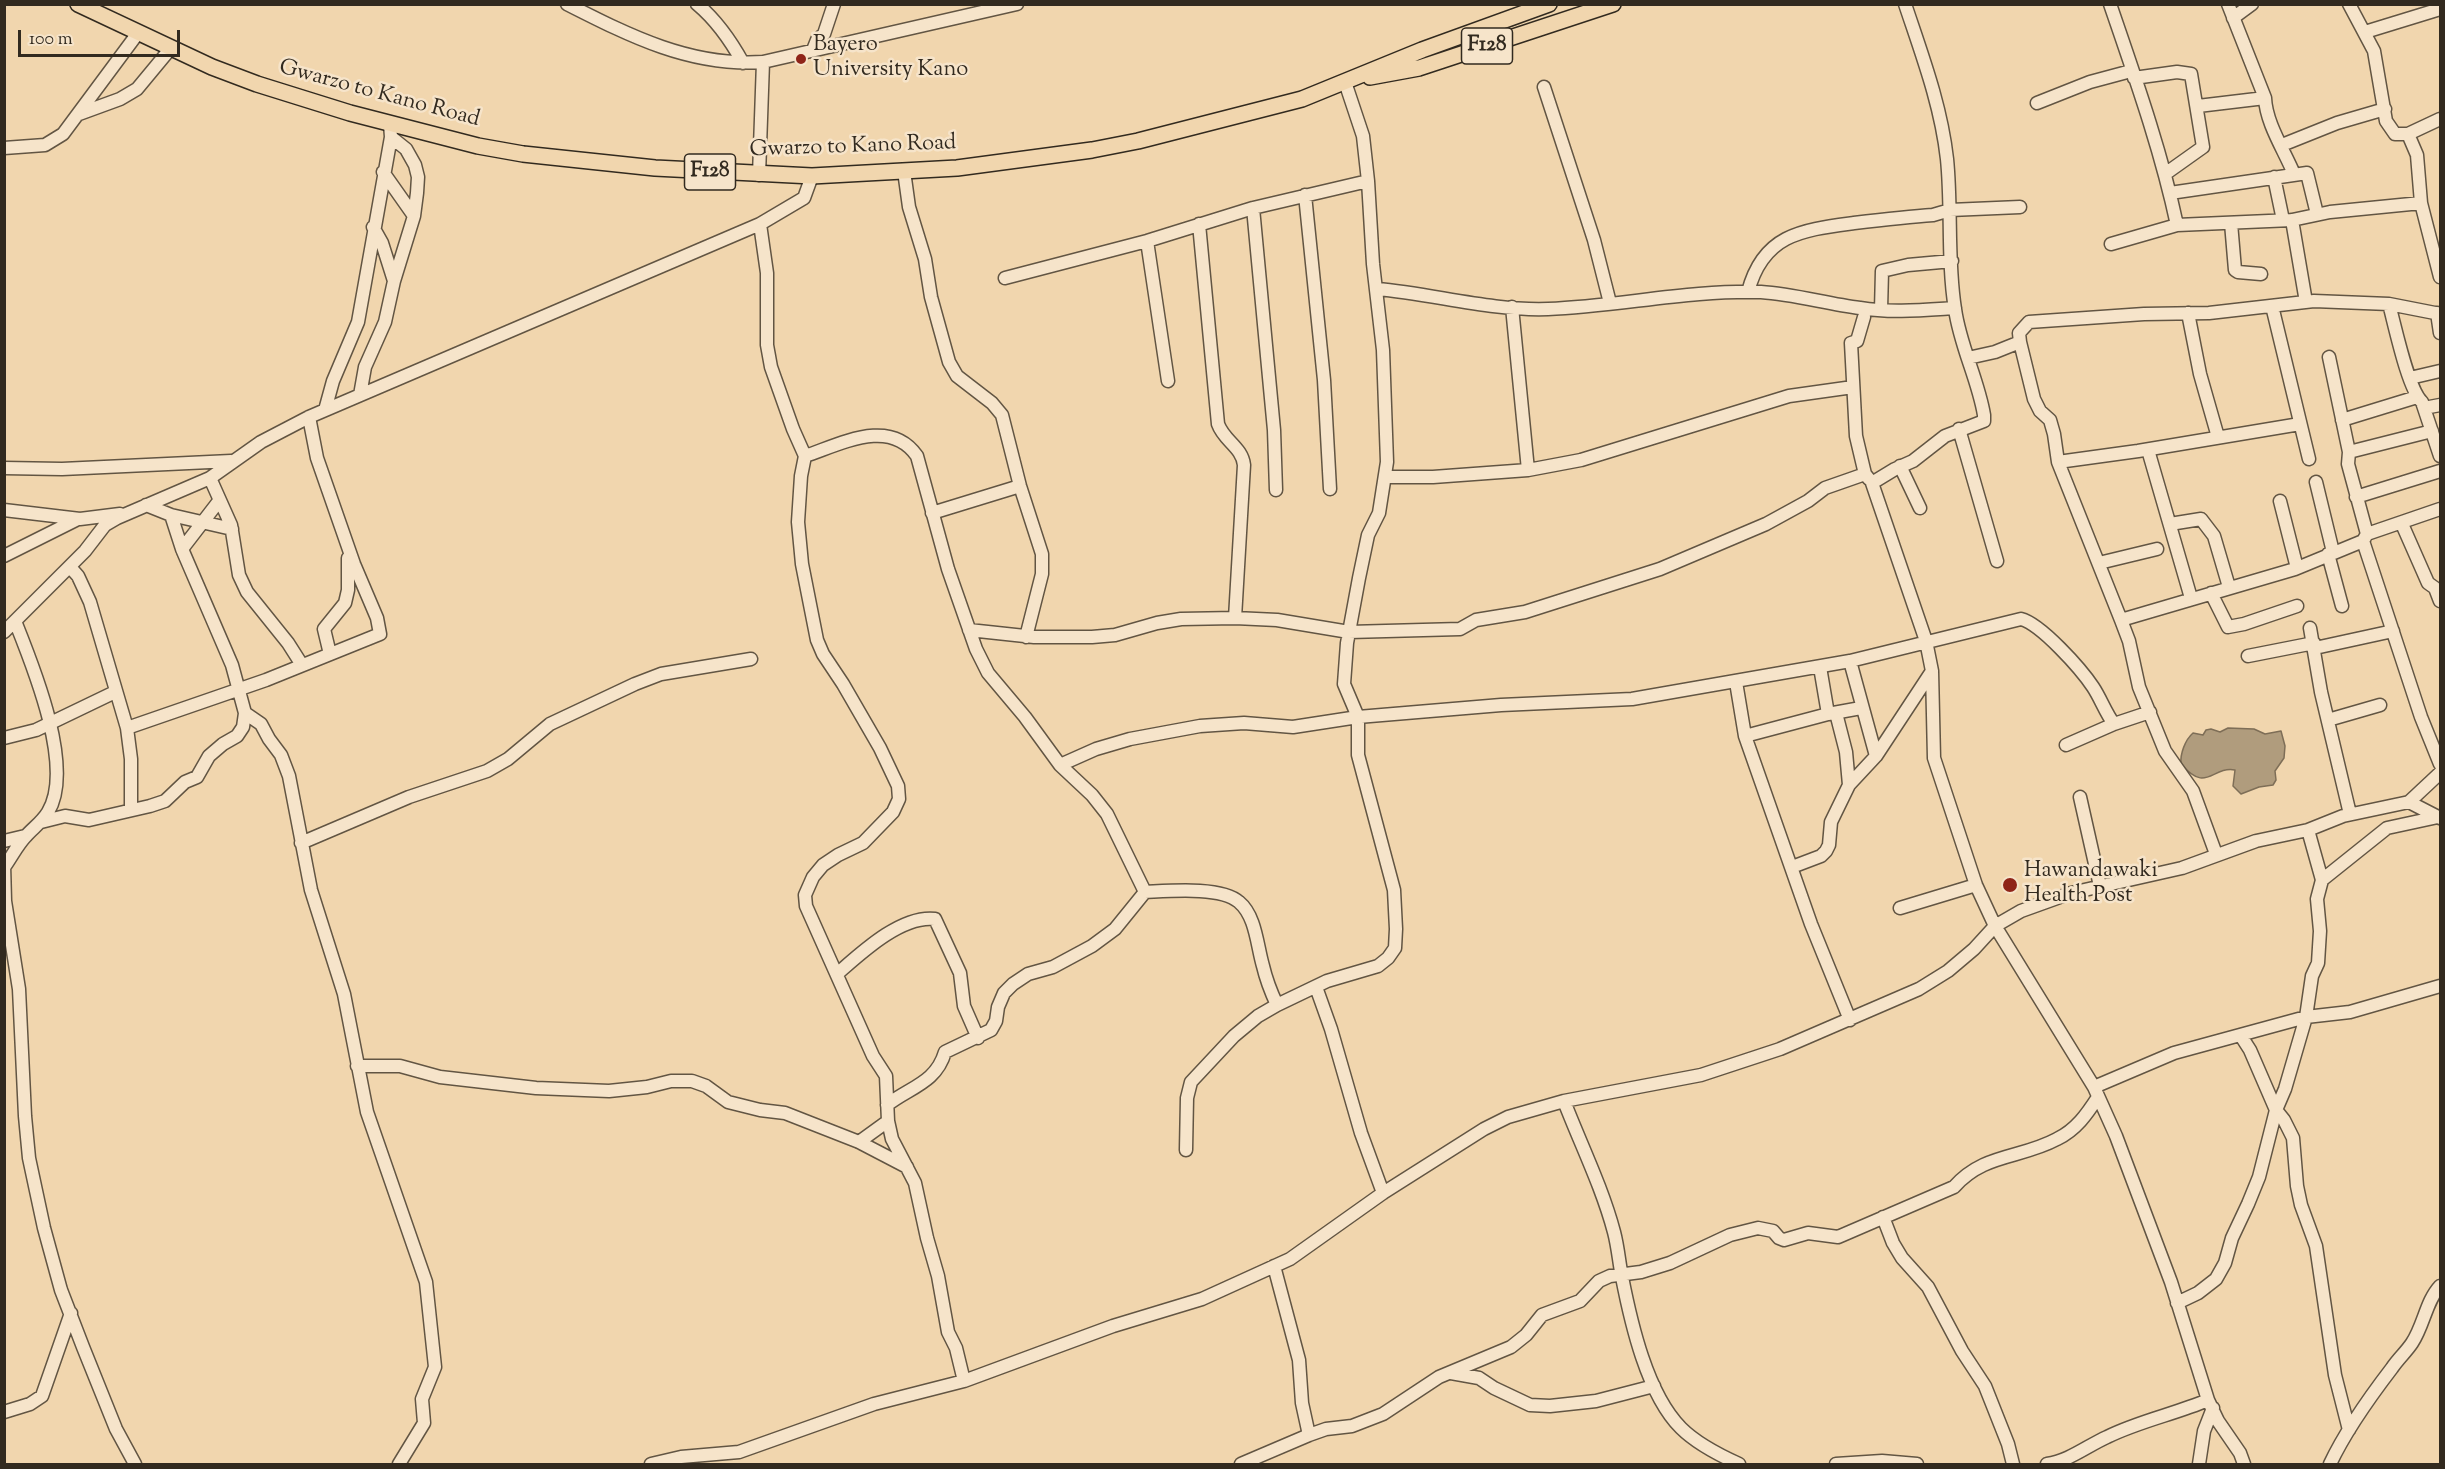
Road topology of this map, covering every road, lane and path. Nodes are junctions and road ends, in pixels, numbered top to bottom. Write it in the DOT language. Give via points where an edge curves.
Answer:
graph roads {
  1 [pos="78,4"];
  2 [pos="567,4"];
  3 [pos="834,4"];
  4 [pos="1017,4"];
  5 [pos="1549,4"];
  6 [pos="1613,4"];
  7 [pos="1905,4"];
  8 [pos="2110,4"];
  9 [pos="2228,4"];
  10 [pos="2252,4"];
  11 [pos="2349,4"];
  12 [pos="702,7"];
  13 [pos="2440,9"];
  14 [pos="2233,18"];
  15 [pos="2365,32"];
  16 [pos="138,33"];
  17 [pos="171,48"];
  18 [pos="813,50"];
  19 [pos="763,62"];
  20 [pos="743,63"];
  21 [pos="2133,74"];
  22 [pos="1351,80"];
  23 [pos="1544,87"];
  24 [pos="2265,98"];
  25 [pos="2037,103"];
  26 [pos="2198,106"];
  27 [pos="2385,109"];
  28 [pos="78,115"];
  29 [pos="2440,119"];
  30 [pos="390,130"];
  31 [pos="2408,134"];
  32 [pos="2282,145"];
  33 [pos="4,148"];
  34 [pos="904,171"];
  35 [pos="383,172"];
  36 [pos="2165,174"];
  37 [pos="2294,174"];
  38 [pos="759,175"];
  39 [pos="812,176"];
  40 [pos="2274,177"];
  41 [pos="1368,181"];
  42 [pos="2170,193"];
  43 [pos="1305,195"];
  44 [pos="2421,203"];
  45 [pos="2020,207"];
  46 [pos="1253,208"];
  47 [pos="1950,210"];
  48 [pos="2317,214"];
  49 [pos="414,216"];
  50 [pos="2288,220"];
  51 [pos="2231,223"];
  52 [pos="760,224"];
  53 [pos="1199,224"];
  54 [pos="2177,225"];
  55 [pos="373,227"];
  56 [pos="1147,241"];
  57 [pos="2111,244"];
  58 [pos="1952,261"];
  59 [pos="2261,274"];
  60 [pos="2440,277"];
  61 [pos="1005,278"];
  62 [pos="394,280"];
  63 [pos="1377,290"];
  64 [pos="1748,292"];
  65 [pos="2306,302"];
  66 [pos="1610,303"];
  67 [pos="2389,304"];
  68 [pos="2272,306"];
  69 [pos="1512,307"];
  70 [pos="1955,308"];
  71 [pos="1881,310"];
  72 [pos="2188,313"];
  73 [pos="2439,314"];
  74 [pos="1864,317"];
  75 [pos="2440,333"];
  76 [pos="2020,342"];
  77 [pos="2329,357"];
  78 [pos="1968,358"];
  79 [pos="2440,371"];
  80 [pos="2410,378"];
  81 [pos="1168,381"];
  82 [pos="1853,387"];
  83 [pos="360,395"];
  84 [pos="2421,403"];
  85 [pos="2440,405"];
  86 [pos="325,410"];
  87 [pos="309,417"];
  88 [pos="2342,420"];
  89 [pos="2300,424"];
  90 [pos="1959,429"];
  91 [pos="2432,431"];
  92 [pos="2218,437"];
  93 [pos="2148,450"];
  94 [pos="2349,452"];
  95 [pos="805,456"];
  96 [pos="2440,456"];
  97 [pos="2309,459"];
  98 [pos="232,461"];
  99 [pos="2058,462"];
  100 [pos="1900,466"];
  101 [pos="4,468"];
  102 [pos="1528,470"];
  103 [pos="2440,471"];
  104 [pos="1385,477"];
  105 [pos="210,478"];
  106 [pos="1868,478"];
  107 [pos="2316,482"];
  108 [pos="1020,486"];
  109 [pos="1330,489"];
  110 [pos="1276,490"];
  111 [pos="2356,497"];
  112 [pos="219,501"];
  113 [pos="2280,501"];
  114 [pos="146,506"];
  115 [pos="1920,508"];
  116 [pos="2440,509"];
  117 [pos="4,510"];
  118 [pos="128,513"];
  119 [pos="932,513"];
  120 [pos="171,515"];
  121 [pos="80,519"];
  122 [pos="203,522"];
  123 [pos="2170,524"];
  124 [pos="2402,524"];
  125 [pos="232,529"];
  126 [pos="2365,537"];
  127 [pos="348,548"];
  128 [pos="182,549"];
  129 [pos="2157,549"];
  130 [pos="2331,553"];
  131 [pos="4,556"];
  132 [pos="1996,561"];
  133 [pos="2099,563"];
  134 [pos="70,567"];
  135 [pos="2297,568"];
  136 [pos="2229,587"];
  137 [pos="2211,593"];
  138 [pos="2191,598"];
  139 [pos="2440,601"];
  140 [pos="2297,606"];
  141 [pos="2342,606"];
  142 [pos="1235,618"];
  143 [pos="2121,620"];
  144 [pos="15,621"];
  145 [pos="2310,628"];
  146 [pos="969,630"];
  147 [pos="2393,631"];
  148 [pos="4,632"];
  149 [pos="1349,632"];
  150 [pos="1026,637"];
  151 [pos="1926,641"];
  152 [pos="2315,645"];
  153 [pos="330,654"];
  154 [pos="2248,656"];
  155 [pos="751,659"];
  156 [pos="1850,661"];
  157 [pos="302,665"];
  158 [pos="1820,667"];
  159 [pos="1932,671"];
  160 [pos="1736,682"];
  161 [pos="239,690"];
  162 [pos="115,692"];
  163 [pos="2380,705"];
  164 [pos="1862,708"];
  165 [pos="2150,712"];
  166 [pos="245,713"];
  167 [pos="1832,713"];
  168 [pos="1358,717"];
  169 [pos="2328,720"];
  170 [pos="50,723"];
  171 [pos="2114,724"];
  172 [pos="126,728"];
  173 [pos="1745,736"];
  174 [pos="4,738"];
  175 [pos="2066,745"];
  176 [pos="1876,756"];
  177 [pos="2440,764"];
  178 [pos="1060,765"];
  179 [pos="2440,773"];
  180 [pos="1849,785"];
  181 [pos="2080,796"];
  182 [pos="2409,802"];
  183 [pos="2391,804"];
  184 [pos="131,809"];
  185 [pos="2350,814"];
  186 [pos="2439,818"];
  187 [pos="40,822"];
  188 [pos="2387,828"];
  189 [pos="2308,830"];
  190 [pos="25,836"];
  191 [pos="4,841"];
  192 [pos="301,843"];
  193 [pos="2216,854"];
  194 [pos="5,865"];
  195 [pos="1792,867"];
  196 [pos="2322,880"];
  197 [pos="1976,885"];
  198 [pos="2100,886"];
  199 [pos="1145,892"];
  200 [pos="5,893"];
  201 [pos="1900,908"];
  202 [pos="1995,926"];
  203 [pos="837,974"];
  204 [pos="2440,986"];
  205 [pos="1316,987"];
  206 [pos="1277,1005"];
  207 [pos="2306,1017"];
  208 [pos="1850,1020"];
  209 [pos="2241,1036"];
  210 [pos="978,1038"];
  211 [pos="357,1066"];
  212 [pos="2096,1092"];
  213 [pos="1564,1101"];
  214 [pos="887,1105"];
  215 [pos="2276,1110"];
  216 [pos="888,1121"];
  217 [pos="858,1142"];
  218 [pos="1186,1150"];
  219 [pos="909,1167"];
  220 [pos="1383,1193"];
  221 [pos="1883,1217"];
  222 [pos="1274,1266"];
  223 [pos="1622,1274"];
  224 [pos="2440,1286"];
  225 [pos="2178,1303"];
  226 [pos="70,1313"];
  227 [pos="1451,1373"];
  228 [pos="964,1381"];
  229 [pos="1654,1386"];
  230 [pos="2210,1404"];
  231 [pos="4,1412"];
  232 [pos="2349,1430"];
  233 [pos="1309,1435"];
  234 [pos="740,1458"];
  235 [pos="135,1464"];
  236 [pos="399,1464"];
  237 [pos="651,1464"];
  238 [pos="1241,1464"];
  239 [pos="1739,1464"];
  240 [pos="1836,1464"];
  241 [pos="1917,1464"];
  242 [pos="2013,1464"];
  243 [pos="2047,1464"];
  244 [pos="2199,1464"];
  245 [pos="2244,1464"];
  246 [pos="2330,1464"];
  1 -- 16 [label="main road, Gwarzo to Kano Road / F128"];
  2 -- 20 [label="street" via="692,57"];
  3 -- 18 [label="street" via="824,34"];
  4 -- 18 [label="street"];
  5 -- 22 [label="main road, F128"];
  6 -- 22 [label="main road, F128" via="1419,68"];
  7 -- 47 [label="street" via="1941,120"];
  8 -- 21 [label="street"];
  9 -- 14 [label="street"];
  10 -- 14 [label="street"];
  11 -- 15 [label="street"];
  12 -- 20 [label="street"];
  13 -- 15 [label="street"];
  14 -- 24 [label="street"];
  15 -- 27 [label="street" via="2374,51"];
  16 -- 17 [label="main road, Gwarzo to Kano Road / F128"];
  16 -- 28 [label="street"];
  17 -- 28 [label="street" via="137,89"];
  17 -- 30 [label="main road, Gwarzo to Kano Road / F128" via="257,84"];
  18 -- 19 [label="street"];
  19 -- 20 [label="street"];
  19 -- 38 [label="street"];
  21 -- 25 [label="street" via="2090,82"];
  21 -- 26 [label="street" via="2191,74"];
  21 -- 36 [label="street"];
  22 -- 34 [label="main road, Gwarzo to Kano Road / F128" via="1282,104 1138,141 1028,159"];
  22 -- 41 [label="street"];
  23 -- 66 [label="street" via="1594,240"];
  24 -- 26 [label="street"];
  24 -- 32 [label="street" via="2265,108"];
  26 -- 36 [label="street" via="2203,147"];
  27 -- 31 [label="street" via="2391,130"];
  27 -- 32 [label="street"];
  28 -- 33 [label="street" via="54,141"];
  29 -- 31 [label="street"];
  30 -- 35 [label="street"];
  30 -- 38 [label="main road, Gwarzo to Kano Road / F128" via="523,154"];
  30 -- 49 [label="street" via="415,165"];
  31 -- 44 [label="street" via="2417,155"];
  32 -- 37 [label="street"];
  34 -- 39 [label="main road, Gwarzo to Kano Road / F128"];
  34 -- 108 [label="street" via="909,207 949,363 957,376 1002,415"];
  35 -- 49 [label="street"];
  35 -- 55 [label="street"];
  36 -- 42 [label="street"];
  37 -- 40 [label="street"];
  37 -- 48 [label="street" via="2308,175"];
  38 -- 39 [label="main road, Gwarzo to Kano Road / F128"];
  39 -- 52 [label="street" via="804,198"];
  40 -- 42 [label="street"];
  40 -- 50 [label="street"];
  41 -- 43 [label="street"];
  41 -- 63 [label="street"];
  42 -- 54 [label="street"];
  43 -- 46 [label="street"];
  43 -- 109 [label="street" via="1324,380"];
  44 -- 48 [label="street"];
  44 -- 60 [label="street"];
  45 -- 47 [label="street"];
  46 -- 53 [label="street"];
  46 -- 110 [label="street"];
  47 -- 58 [label="street"];
  47 -- 64 [label="street" via="1798,232 1765,253"];
  48 -- 50 [label="street"];
  49 -- 62 [label="street"];
  50 -- 51 [label="street"];
  50 -- 65 [label="street"];
  51 -- 54 [label="street"];
  51 -- 59 [label="street" via="2235,270"];
  52 -- 83 [label="street"];
  52 -- 95 [label="street" via="766,273 766,345"];
  53 -- 56 [label="street"];
  53 -- 142 [label="street" via="1218,424 1243,456 1244,465"];
  54 -- 57 [label="street"];
  55 -- 62 [label="street"];
  55 -- 86 [label="street" via="358,322"];
  56 -- 61 [label="street"];
  56 -- 81 [label="street"];
  58 -- 70 [label="street"];
  58 -- 71 [label="street" via="1882,270"];
  62 -- 83 [label="street" via="385,322 365,367"];
  63 -- 69 [label="street"];
  63 -- 104 [label="street" via="1386,412"];
  64 -- 66 [label="street"];
  64 -- 71 [label="street"];
  65 -- 67 [label="street"];
  65 -- 68 [label="street"];
  66 -- 69 [label="street" via="1548,309"];
  67 -- 73 [label="street"];
  67 -- 80 [label="street"];
  68 -- 72 [label="street"];
  68 -- 89 [label="street"];
  69 -- 102 [label="street"];
  70 -- 71 [label="street"];
  70 -- 78 [label="street"];
  72 -- 76 [label="street" via="2029,322 2019,333"];
  72 -- 92 [label="street"];
  73 -- 75 [label="street"];
  74 -- 82 [label="street" via="1860,335 1851,343"];
  76 -- 78 [label="street"];
  76 -- 99 [label="street" via="2034,399 2050,420"];
  77 -- 88 [label="street"];
  78 -- 90 [label="street" via="1984,421"];
  79 -- 80 [label="street"];
  80 -- 84 [label="street"];
  82 -- 102 [label="street" via="1789,396 1581,460"];
  82 -- 106 [label="street" via="1856,436"];
  83 -- 86 [label="street"];
  84 -- 85 [label="street"];
  84 -- 88 [label="street"];
  84 -- 91 [label="street"];
  86 -- 87 [label="street"];
  87 -- 98 [label="street"];
  87 -- 127 [label="street" via="317,458"];
  88 -- 94 [label="street"];
  89 -- 92 [label="street"];
  89 -- 97 [label="street"];
  90 -- 100 [label="street"];
  90 -- 132 [label="street"];
  91 -- 94 [label="street"];
  91 -- 96 [label="street"];
  92 -- 93 [label="street"];
  93 -- 99 [label="street"];
  93 -- 123 [label="street"];
  94 -- 111 [label="street"];
  95 -- 119 [label="street" via="874,435 891,435 902,440 917,456"];
  95 -- 203 [label="street" via="798,522 817,640 880,748 899,792 893,812 863,843 824,865 813,877 805,896"];
  98 -- 101 [label="street"];
  98 -- 105 [label="street"];
  99 -- 133 [label="street"];
  100 -- 106 [label="street"];
  100 -- 115 [label="street"];
  102 -- 104 [label="street"];
  103 -- 111 [label="street"];
  104 -- 149 [label="street" via="1379,513 1368,535"];
  105 -- 112 [label="street"];
  105 -- 114 [label="street"];
  106 -- 149 [label="street" via="1825,488 1766,524 1660,569 1525,612 1476,620 1460,629"];
  106 -- 151 [label="street"];
  107 -- 130 [label="street"];
  108 -- 119 [label="street"];
  108 -- 150 [label="street" via="1042,554 1040,585"];
  111 -- 126 [label="street"];
  112 -- 122 [label="street"];
  112 -- 125 [label="street"];
  113 -- 135 [label="street"];
  114 -- 118 [label="street"];
  114 -- 120 [label="street"];
  116 -- 124 [label="street"];
  117 -- 121 [label="street"];
  118 -- 121 [label="street"];
  118 -- 134 [label="street" via="105,525"];
  119 -- 146 [label="street"];
  120 -- 122 [label="street"];
  120 -- 128 [label="street"];
  121 -- 131 [label="street"];
  122 -- 125 [label="street"];
  122 -- 128 [label="street"];
  123 -- 136 [label="street" via="2201,519 2214,536"];
  123 -- 138 [label="street"];
  124 -- 126 [label="street"];
  124 -- 139 [label="street"];
  125 -- 157 [label="street" via="238,575"];
  126 -- 130 [label="street"];
  126 -- 147 [label="street"];
  127 -- 153 [label="street" via="345,603 324,629"];
  127 -- 153 [label="street" via="380,632"];
  128 -- 161 [label="street"];
  129 -- 133 [label="street"];
  130 -- 135 [label="street"];
  130 -- 141 [label="street"];
  133 -- 143 [label="street"];
  134 -- 144 [label="street"];
  134 -- 162 [label="street" via="90,602"];
  135 -- 136 [label="street"];
  136 -- 137 [label="street"];
  137 -- 138 [label="street"];
  137 -- 140 [label="street" via="2228,627"];
  138 -- 143 [label="street"];
  142 -- 149 [label="street" via="1277,620"];
  142 -- 150 [label="street" via="1181,619 1115,635"];
  143 -- 165 [label="street"];
  144 -- 148 [label="street"];
  144 -- 170 [label="street"];
  145 -- 152 [label="street"];
  146 -- 150 [label="street"];
  146 -- 178 [label="street" via="988,674"];
  147 -- 152 [label="street"];
  147 -- 177 [label="street"];
  149 -- 168 [label="street" via="1344,684"];
  151 -- 156 [label="street"];
  151 -- 159 [label="street"];
  151 -- 171 [label="street" via="2021,619 2028,621 2048,636 2093,687"];
  152 -- 154 [label="street"];
  152 -- 169 [label="street"];
  153 -- 157 [label="street"];
  155 -- 192 [label="street" via="661,674 625,688 549,724 488,771 409,797"];
  156 -- 158 [label="street"];
  156 -- 164 [label="street"];
  157 -- 161 [label="street"];
  158 -- 160 [label="street"];
  158 -- 167 [label="street"];
  159 -- 176 [label="street"];
  159 -- 197 [label="street" via="1934,758"];
  160 -- 168 [label="street" via="1632,699"];
  160 -- 173 [label="street"];
  161 -- 166 [label="street"];
  161 -- 172 [label="street"];
  162 -- 170 [label="street"];
  162 -- 172 [label="street"];
  163 -- 169 [label="street"];
  164 -- 167 [label="street"];
  164 -- 176 [label="street"];
  165 -- 171 [label="street"];
  165 -- 193 [label="street" via="2165,751 2193,791"];
  166 -- 184 [label="street" via="237,736 210,756 197,777 185,782 165,801"];
  166 -- 192 [label="street" via="261,724 281,755 289,776"];
  167 -- 173 [label="street"];
  167 -- 180 [label="street" via="1846,752"];
  168 -- 178 [label="street" via="1293,727 1244,723 1200,726 1130,739"];
  168 -- 205 [label="street" via="1358,755 1394,890 1395,948 1378,966"];
  169 -- 185 [label="street"];
  170 -- 174 [label="street"];
  170 -- 187 [label="street" via="56,788"];
  171 -- 175 [label="street"];
  172 -- 184 [label="street" via="131,759"];
  173 -- 195 [label="street"];
  176 -- 180 [label="street"];
  178 -- 199 [label="street" via="1107,814"];
  179 -- 182 [label="street"];
  180 -- 195 [label="street" via="1831,822 1826,852"];
  181 -- 198 [label="street"];
  182 -- 183 [label="street"];
  182 -- 186 [label="street"];
  183 -- 185 [label="street"];
  183 -- 188 [label="street"];
  184 -- 187 [label="street" via="89,820 65,816"];
  185 -- 189 [label="street"];
  186 -- 188 [label="street"];
  187 -- 190 [label="street"];
  188 -- 196 [label="street"];
  189 -- 193 [label="street"];
  189 -- 196 [label="street"];
  190 -- 191 [label="street"];
  190 -- 194 [label="street"];
  192 -- 211 [label="street" via="311,890 338,971"];
  193 -- 198 [label="street" via="2182,868"];
  194 -- 200 [label="street"];
  195 -- 208 [label="street"];
  196 -- 207 [label="street" via="2317,899 2320,947"];
  197 -- 201 [label="street"];
  197 -- 202 [label="street"];
  198 -- 202 [label="street" via="2042,903"];
  199 -- 206 [label="street" via="1222,894 1240,902 1256,934"];
  199 -- 210 [label="street" via="1115,929 1092,946 1013,984 1004,993 994,1026"];
  200 -- 226 [label="street" via="19,989 29,1158 51,1254"];
  202 -- 208 [label="street" via="1948,971 1919,989"];
  202 -- 212 [label="street"];
  203 -- 210 [label="street" via="905,924 935,919 960,973 964,1006"];
  203 -- 214 [label="street" via="873,1056 886,1076"];
  204 -- 207 [label="street" via="2350,1012"];
  205 -- 206 [label="street"];
  205 -- 220 [label="street"];
  206 -- 218 [label="street" via="1234,1036 1191,1082"];
  207 -- 209 [label="street"];
  207 -- 215 [label="street"];
  208 -- 213 [label="street" via="1724,1069"];
  209 -- 212 [label="street" via="2174,1053"];
  209 -- 215 [label="street"];
  210 -- 214 [label="street" via="945,1052 933,1075"];
  211 -- 217 [label="street" via="400,1066 440,1077 507,1086 609,1091 692,1081 728,1102 785,1113"];
  211 -- 236 [label="street" via="367,1112 423,1269 435,1357 435,1368 422,1399 424,1424"];
  212 -- 221 [label="street" via="2078,1125 2058,1139 1989,1161 1964,1176 1954,1188"];
  212 -- 225 [label="street"];
  213 -- 220 [label="street" via="1508,1117 1484,1129"];
  213 -- 223 [label="street" via="1598,1179 1615,1234"];
  214 -- 216 [label="street"];
  215 -- 225 [label="street" via="2259,1177 2225,1263 2216,1280"];
  215 -- 232 [label="street" via="2292,1138 2296,1186 2316,1246 2335,1375"];
  216 -- 217 [label="street"];
  216 -- 219 [label="street" via="892,1139"];
  217 -- 219 [label="street"];
  219 -- 228 [label="street" via="939,1275 948,1332"];
  220 -- 222 [label="street" via="1290,1259"];
  221 -- 223 [label="street" via="1838,1236 1814,1233 1784,1240 1765,1228 1730,1234 1670,1263"];
  221 -- 242 [label="street" via="1902,1258 1928,1287 1985,1386"];
  222 -- 228 [label="street" via="1202,1299 1074,1339"];
  222 -- 233 [label="street" via="1299,1360"];
  223 -- 227 [label="street" via="1599,1281 1580,1300 1542,1315 1511,1347"];
  223 -- 229 [label="street"];
  224 -- 232 [label="street" via="2433,1293 2412,1344"];
  225 -- 230 [label="street"];
  226 -- 231 [label="street" via="42,1396"];
  226 -- 235 [label="street" via="116,1429"];
  227 -- 229 [label="street" via="1479,1378 1530,1405 1596,1401"];
  227 -- 233 [label="street" via="1383,1414 1352,1426"];
  228 -- 234 [label="street" via="874,1404"];
  229 -- 239 [label="street" via="1670,1416 1683,1430"];
  230 -- 243 [label="street" via="2107,1436 2060,1462"];
  230 -- 244 [label="street"];
  230 -- 245 [label="street"];
  232 -- 246 [label="street"];
  233 -- 238 [label="street"];
  234 -- 237 [label="street" via="681,1458"];
  240 -- 241 [label="street"];
}
